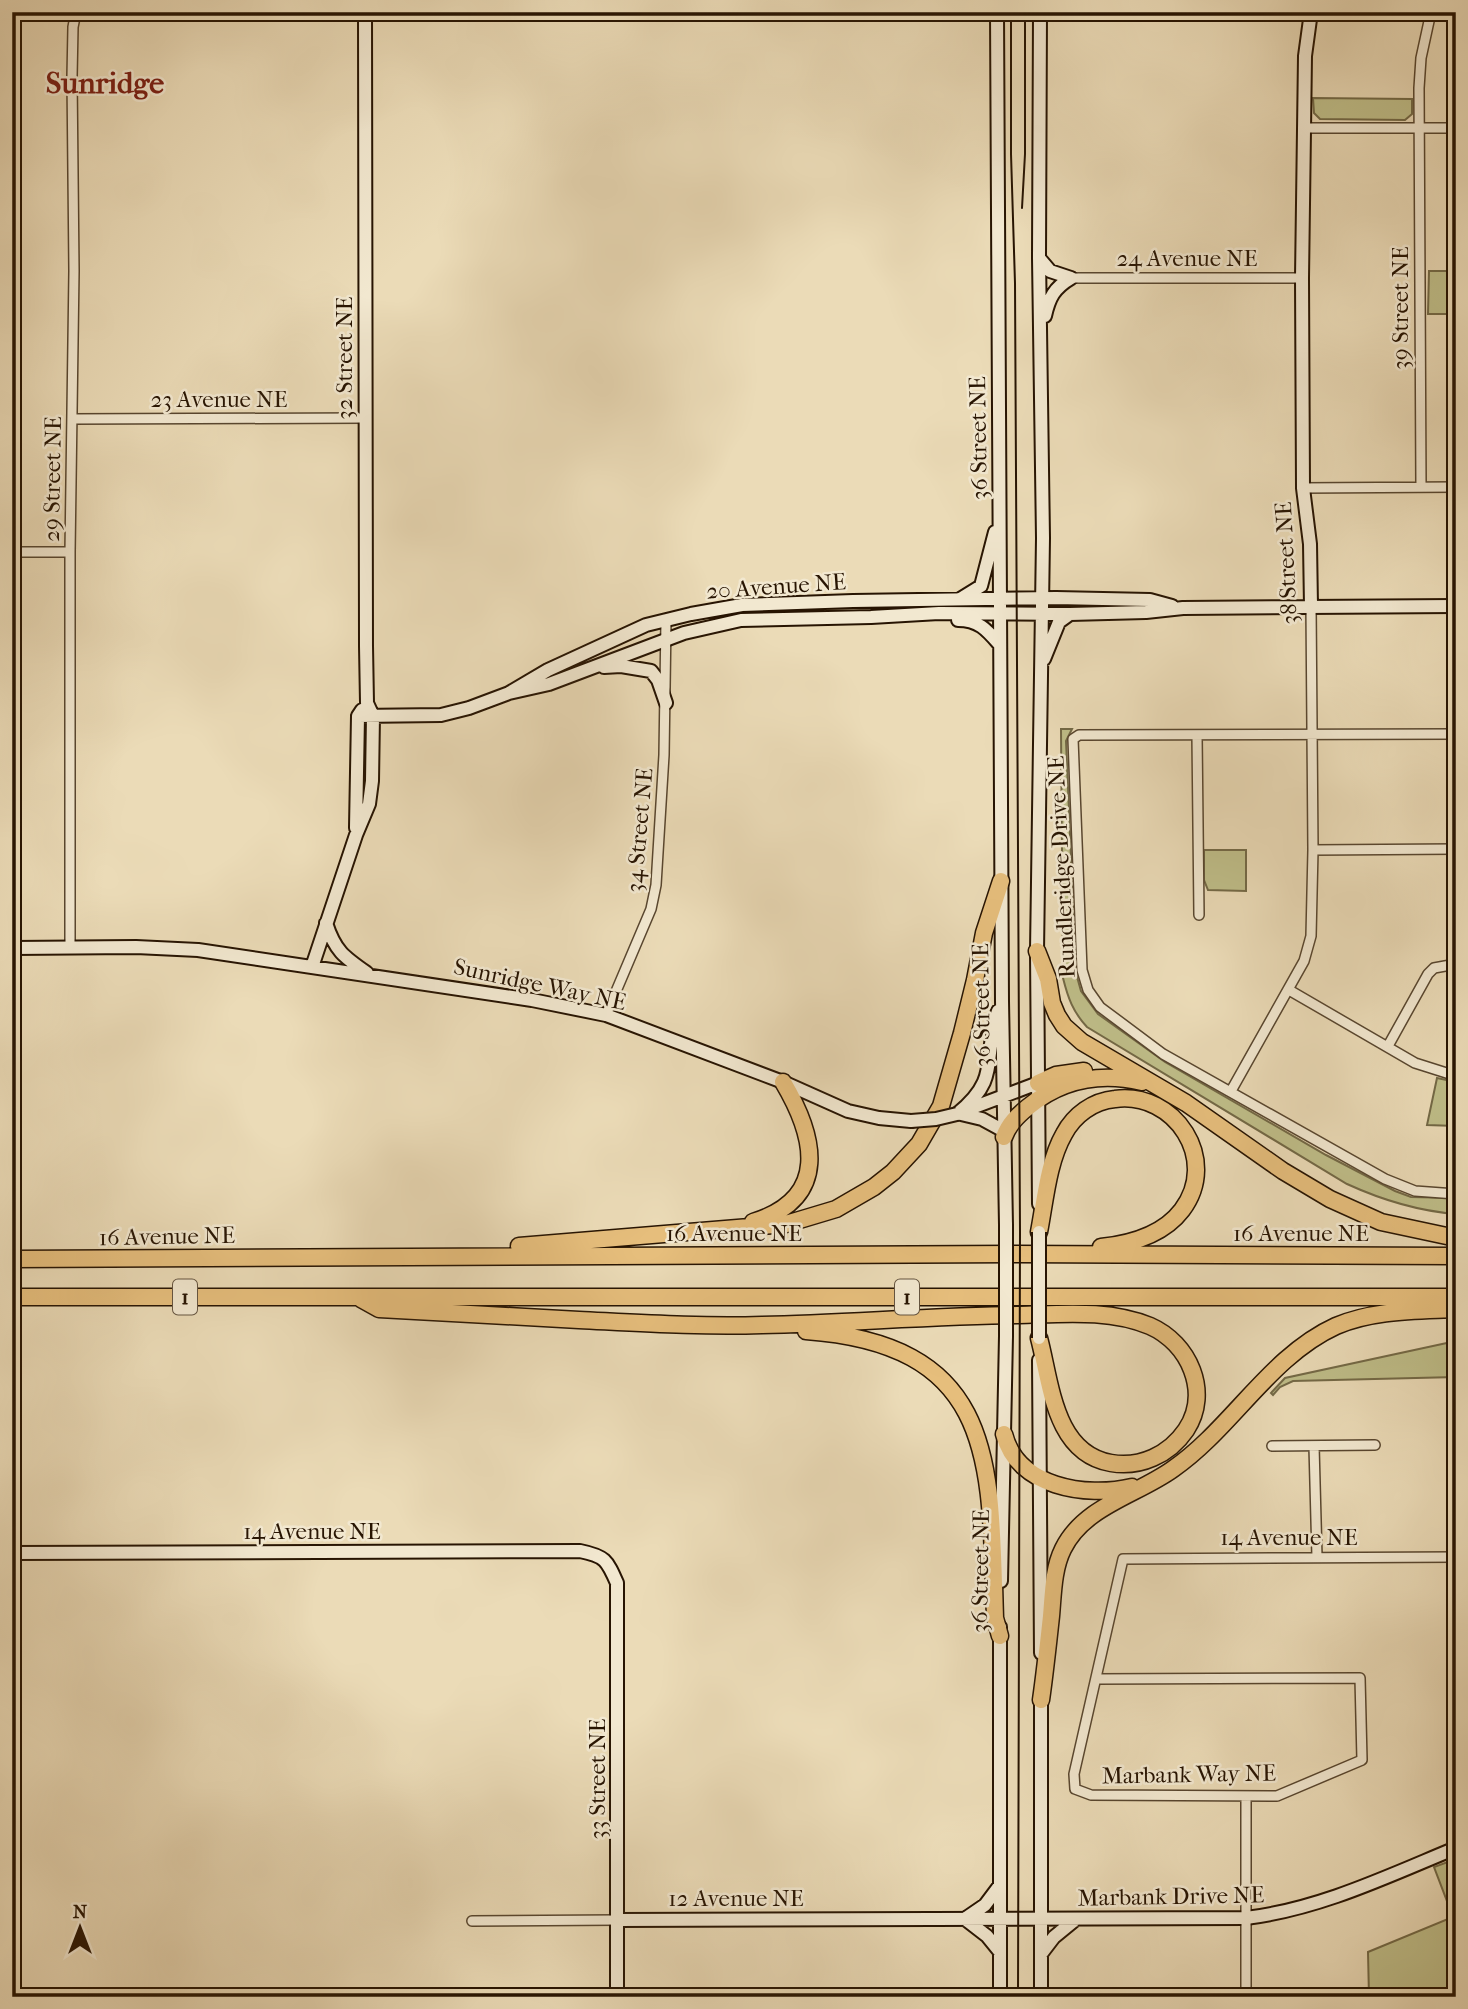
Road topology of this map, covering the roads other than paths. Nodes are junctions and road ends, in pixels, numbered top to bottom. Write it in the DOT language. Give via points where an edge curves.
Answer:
graph roads {
  1 [pos="76,12"];
  2 [pos="365,12"];
  3 [pos="997,12"];
  4 [pos="1311,12"];
  5 [pos="1431,12"];
  6 [pos="1041,15"];
  7 [pos="1303,128"];
  8 [pos="1419,128"];
  9 [pos="1456,128"];
  10 [pos="1039,258"];
  11 [pos="1071,278"];
  12 [pos="1302,278"];
  13 [pos="1039,341"];
  14 [pos="365,418"];
  15 [pos="72,419"];
  16 [pos="1421,487"];
  17 [pos="1456,487"];
  18 [pos="1303,488"];
  19 [pos="1000,512"];
  20 [pos="12,552"];
  21 [pos="70,552"];
  22 [pos="1042,599"];
  23 [pos="957,600"];
  24 [pos="1000,606"];
  25 [pos="1021,606"];
  26 [pos="1456,606"];
  27 [pos="1311,607"];
  28 [pos="1177,608"];
  29 [pos="1042,614"];
  30 [pos="1070,614"];
  31 [pos="919,615"];
  32 [pos="666,620"];
  33 [pos="666,640"];
  34 [pos="1000,645"];
  35 [pos="1041,666"];
  36 [pos="590,668"];
  37 [pos="509,693"];
  38 [pos="666,702"];
  39 [pos="367,703"];
  40 [pos="358,716"];
  41 [pos="373,716"];
  42 [pos="1456,734"];
  43 [pos="1197,735"];
  44 [pos="1311,735"];
  45 [pos="356,835"];
  46 [pos="1456,849"];
  47 [pos="1313,850"];
  48 [pos="1001,881"];
  49 [pos="1199,915"];
  50 [pos="326,923"];
  51 [pos="70,947"];
  52 [pos="12,948"];
  53 [pos="1037,951"];
  54 [pos="1456,964"];
  55 [pos="312,967"];
  56 [pos="371,975"];
  57 [pos="1289,990"];
  58 [pos="1002,1001"];
  59 [pos="606,1015"];
  60 [pos="1388,1046"];
  61 [pos="1456,1076"];
  62 [pos="1145,1077"];
  63 [pos="783,1082"];
  64 [pos="1164,1090"];
  65 [pos="1038,1091"];
  66 [pos="1231,1091"];
  67 [pos="1004,1097"];
  68 [pos="957,1114"];
  69 [pos="1004,1134"];
  70 [pos="1456,1194"];
  71 [pos="724,1230"];
  72 [pos="1039,1233"];
  73 [pos="1456,1238"];
  74 [pos="1014,1254"];
  75 [pos="379,1256"];
  76 [pos="1456,1256"];
  77 [pos="12,1259"];
  78 [pos="12,1297"];
  79 [pos="357,1297"];
  80 [pos="1456,1297"];
  81 [pos="1456,1309"];
  82 [pos="762,1325"];
  83 [pos="1039,1338"];
  84 [pos="1004,1434"];
  85 [pos="1375,1445"];
  86 [pos="1272,1446"];
  87 [pos="1314,1446"];
  88 [pos="1161,1477"];
  89 [pos="1040,1478"];
  90 [pos="12,1553"];
  91 [pos="1317,1557"];
  92 [pos="1456,1557"];
  93 [pos="1123,1559"];
  94 [pos="609,1563"];
  95 [pos="1000,1636"];
  96 [pos="1097,1679"];
  97 [pos="1041,1700"];
  98 [pos="1246,1796"];
  99 [pos="1456,1848"];
  100 [pos="1000,1885"];
  101 [pos="1246,1918"];
  102 [pos="965,1919"];
  103 [pos="1000,1919"];
  104 [pos="1041,1919"];
  105 [pos="1076,1919"];
  106 [pos="617,1920"];
  107 [pos="472,1921"];
  108 [pos="1000,1952"];
  109 [pos="1041,1954"];
  110 [pos="617,1997"];
  111 [pos="1000,1997"];
  112 [pos="1041,1997"];
  113 [pos="1246,1997"];
  1 -- 15 [label="street, 29 Street NE"];
  2 -- 14 [label="street, 32 Street NE"];
  3 -- 19 [label="street, 36 Street NE"];
  4 -- 7 [label="street, 38 Street NE" via="1304,56"];
  5 -- 8 [label="street, 39 Street NE" via="1421,58"];
  6 -- 10 [label="street"];
  7 -- 8 [label="street"];
  7 -- 12 [label="street, 38 Street NE"];
  8 -- 9 [label="street"];
  8 -- 16 [label="street, 39 Street NE"];
  10 -- 11 [label="street" via="1050,271"];
  10 -- 13 [label="street"];
  11 -- 12 [label="street, 24 Avenue NE"];
  11 -- 13 [label="street" via="1048,301"];
  12 -- 18 [label="street, 38 Street NE"];
  13 -- 22 [label="street"];
  14 -- 15 [label="street, 23 Avenue NE"];
  14 -- 39 [label="street, 32 Street NE"];
  15 -- 21 [label="street, 29 Street NE"];
  16 -- 17 [label="street"];
  16 -- 18 [label="street"];
  18 -- 27 [label="street, 38 Street NE"];
  19 -- 23 [label="street" via="981,586"];
  19 -- 24 [label="street, 36 Street NE"];
  20 -- 21 [label="street"];
  21 -- 51 [label="street, 29 Street NE"];
  22 -- 25 [label="street"];
  22 -- 28 [label="street" via="1150,600"];
  22 -- 29 [label="street"];
  23 -- 24 [label="street, 20 Avenue NE"];
  23 -- 32 [label="street, 20 Avenue NE" via="764,603"];
  24 -- 25 [label="street, 20 Avenue NE"];
  24 -- 31 [label="street, 20 Avenue NE"];
  24 -- 34 [label="street, 36 Street NE"];
  25 -- 29 [label="street"];
  26 -- 27 [label="street"];
  27 -- 28 [label="street"];
  27 -- 44 [label="street, 38 Street NE"];
  28 -- 30 [label="street"];
  29 -- 30 [label="street"];
  29 -- 35 [label="street"];
  30 -- 35 [label="street" via="1059,622"];
  31 -- 33 [label="street, 20 Avenue NE" via="741,620"];
  31 -- 34 [label="street" via="978,623"];
  32 -- 33 [label="street, 34 Street NE"];
  32 -- 37 [label="street, 20 Avenue NE" via="548,670"];
  33 -- 36 [label="street, 20 Avenue NE"];
  33 -- 38 [label="street, 34 Street NE"];
  34 -- 48 [label="street, 36 Street NE"];
  35 -- 53 [label="street"];
  36 -- 37 [label="street, 20 Avenue NE"];
  36 -- 38 [label="street" via="621,666 651,671"];
  37 -- 41 [label="street, 20 Avenue NE" via="441,715"];
  38 -- 59 [label="street, 34 Street NE" via="656,885 651,909"];
  39 -- 40 [label="street"];
  39 -- 41 [label="street, 32 Street NE"];
  40 -- 41 [label="street, 20 Avenue NE"];
  40 -- 45 [label="street, 32 Street NE"];
  41 -- 45 [label="street, 32 Street NE" via="369,804"];
  42 -- 44 [label="street, Rundleridge Drive NE"];
  43 -- 44 [label="street, Rundleridge Drive NE"];
  43 -- 49 [label="street"];
  43 -- 66 [label="street, Rundleridge Drive NE" via="1079,735 1073,739 1082,970 1100,1007 1163,1054"];
  44 -- 47 [label="street, 38 Street NE"];
  45 -- 50 [label="street, 32 Street NE"];
  46 -- 47 [label="street"];
  47 -- 57 [label="street, 38 Street NE" via="1311,936"];
  48 -- 58 [label="street, 36 Street NE"];
  48 -- 71 [label="highway" via="952,1071 941,1106 919,1144 884,1180 836,1209 786,1224"];
  50 -- 55 [label="street, 32 Street NE"];
  50 -- 56 [label="street" via="333,945"];
  51 -- 52 [label="street, Sunridge Way NE"];
  51 -- 55 [label="street, Sunridge Way NE" via="198,950"];
  53 -- 62 [label="highway" via="1052,1003 1064,1026 1092,1049"];
  53 -- 65 [label="street"];
  54 -- 60 [label="street" via="1434,968 1428,974"];
  55 -- 56 [label="street, Sunridge Way NE"];
  56 -- 59 [label="street, Sunridge Way NE"];
  57 -- 60 [label="street"];
  57 -- 66 [label="street, 38 Street NE"];
  58 -- 67 [label="street, 36 Street NE"];
  58 -- 68 [label="street" via="992,1030 987,1079"];
  59 -- 63 [label="street, Sunridge Way NE"];
  60 -- 61 [label="street" via="1415,1063"];
  62 -- 64 [label="highway"];
  62 -- 65 [label="highway" via="1096,1070 1056,1075"];
  63 -- 68 [label="street, Sunridge Way NE, bridge" via="848,1111 880,1118 911,1121"];
  63 -- 71 [label="highway" via="807,1133 807,1175 778,1211"];
  64 -- 65 [label="highway" via="1130,1079 1096,1078"];
  64 -- 73 [label="highway" via="1330,1199 1391,1225"];
  65 -- 67 [label="street, Sunridge Way NE"];
  65 -- 69 [label="highway"];
  65 -- 72 [label="street"];
  66 -- 70 [label="street, Rundleridge Drive NE" via="1385,1179 1415,1191"];
  67 -- 68 [label="street, Sunridge Way NE"];
  67 -- 69 [label="street, 36 Street NE"];
  68 -- 69 [label="street" via="982,1119"];
  69 -- 84 [label="street, 36 Street NE, bridge"];
  71 -- 75 [label="highway" via="525,1246 394,1250"];
  72 -- 74 [label="highway" via="1059,1144 1085,1110 1108,1100 1145,1100 1168,1111 1185,1130 1196,1166 1193,1191 1181,1212 1163,1228 1113,1246"];
  72 -- 83 [label="street, bridge"];
  74 -- 75 [label="highway, 16 Avenue NE / 1"];
  74 -- 76 [label="highway, 16 Avenue NE / 1"];
  75 -- 77 [label="highway, 16 Avenue NE / 1"];
  78 -- 79 [label="highway, 1"];
  79 -- 80 [label="highway, 1"];
  79 -- 82 [label="highway" via="379,1309 671,1325"];
  81 -- 88 [label="highway" via="1375,1315 1319,1335 1199,1449"];
  82 -- 83 [label="highway" via="956,1316 1092,1314 1123,1318 1170,1338 1187,1358 1196,1395 1186,1430 1161,1455 1139,1463 1116,1464 1092,1456 1070,1437 1055,1406"];
  82 -- 95 [label="highway" via="844,1334 897,1350 940,1379 963,1405 982,1448 990,1492 995,1618"];
  83 -- 89 [label="street"];
  84 -- 89 [label="highway" via="1011,1454"];
  84 -- 95 [label="street, 36 Street NE"];
  85 -- 87 [label="street"];
  86 -- 87 [label="street"];
  87 -- 91 [label="street"];
  88 -- 89 [label="highway" via="1140,1486 1102,1492 1066,1488"];
  88 -- 97 [label="highway" via="1095,1513 1076,1529 1063,1549 1055,1575"];
  89 -- 97 [label="street"];
  90 -- 94 [label="street, 14 Avenue NE" via="580,1551 599,1555"];
  91 -- 92 [label="street, 14 Avenue NE"];
  91 -- 93 [label="street, 14 Avenue NE"];
  93 -- 96 [label="street, Marbank Way NE"];
  94 -- 106 [label="street, 33 Street NE" via="617,1583"];
  95 -- 100 [label="street, 36 Street NE"];
  96 -- 98 [label="street, Marbank Way NE" via="1074,1774 1075,1789 1091,1794"];
  96 -- 98 [label="street, Marbank Way NE" via="1360,1678 1362,1760 1277,1796"];
  97 -- 104 [label="street"];
  98 -- 101 [label="street"];
  99 -- 101 [label="street, Marbank Drive NE" via="1315,1904"];
  100 -- 102 [label="street" via="985,1905"];
  100 -- 103 [label="street, 36 Street NE"];
  101 -- 105 [label="street, Marbank Drive NE"];
  101 -- 113 [label="street"];
  102 -- 103 [label="street, 12 Avenue NE"];
  102 -- 106 [label="street, 12 Avenue NE"];
  102 -- 108 [label="street"];
  103 -- 104 [label="street, Marbank Drive NE"];
  103 -- 108 [label="street, 36 Street NE"];
  104 -- 105 [label="street, Marbank Drive NE"];
  104 -- 109 [label="street"];
  105 -- 109 [label="street"];
  106 -- 107 [label="street, 12 Avenue NE"];
  106 -- 110 [label="street, 33 Street NE"];
  108 -- 111 [label="street, 36 Street NE"];
  109 -- 112 [label="street"];
}
